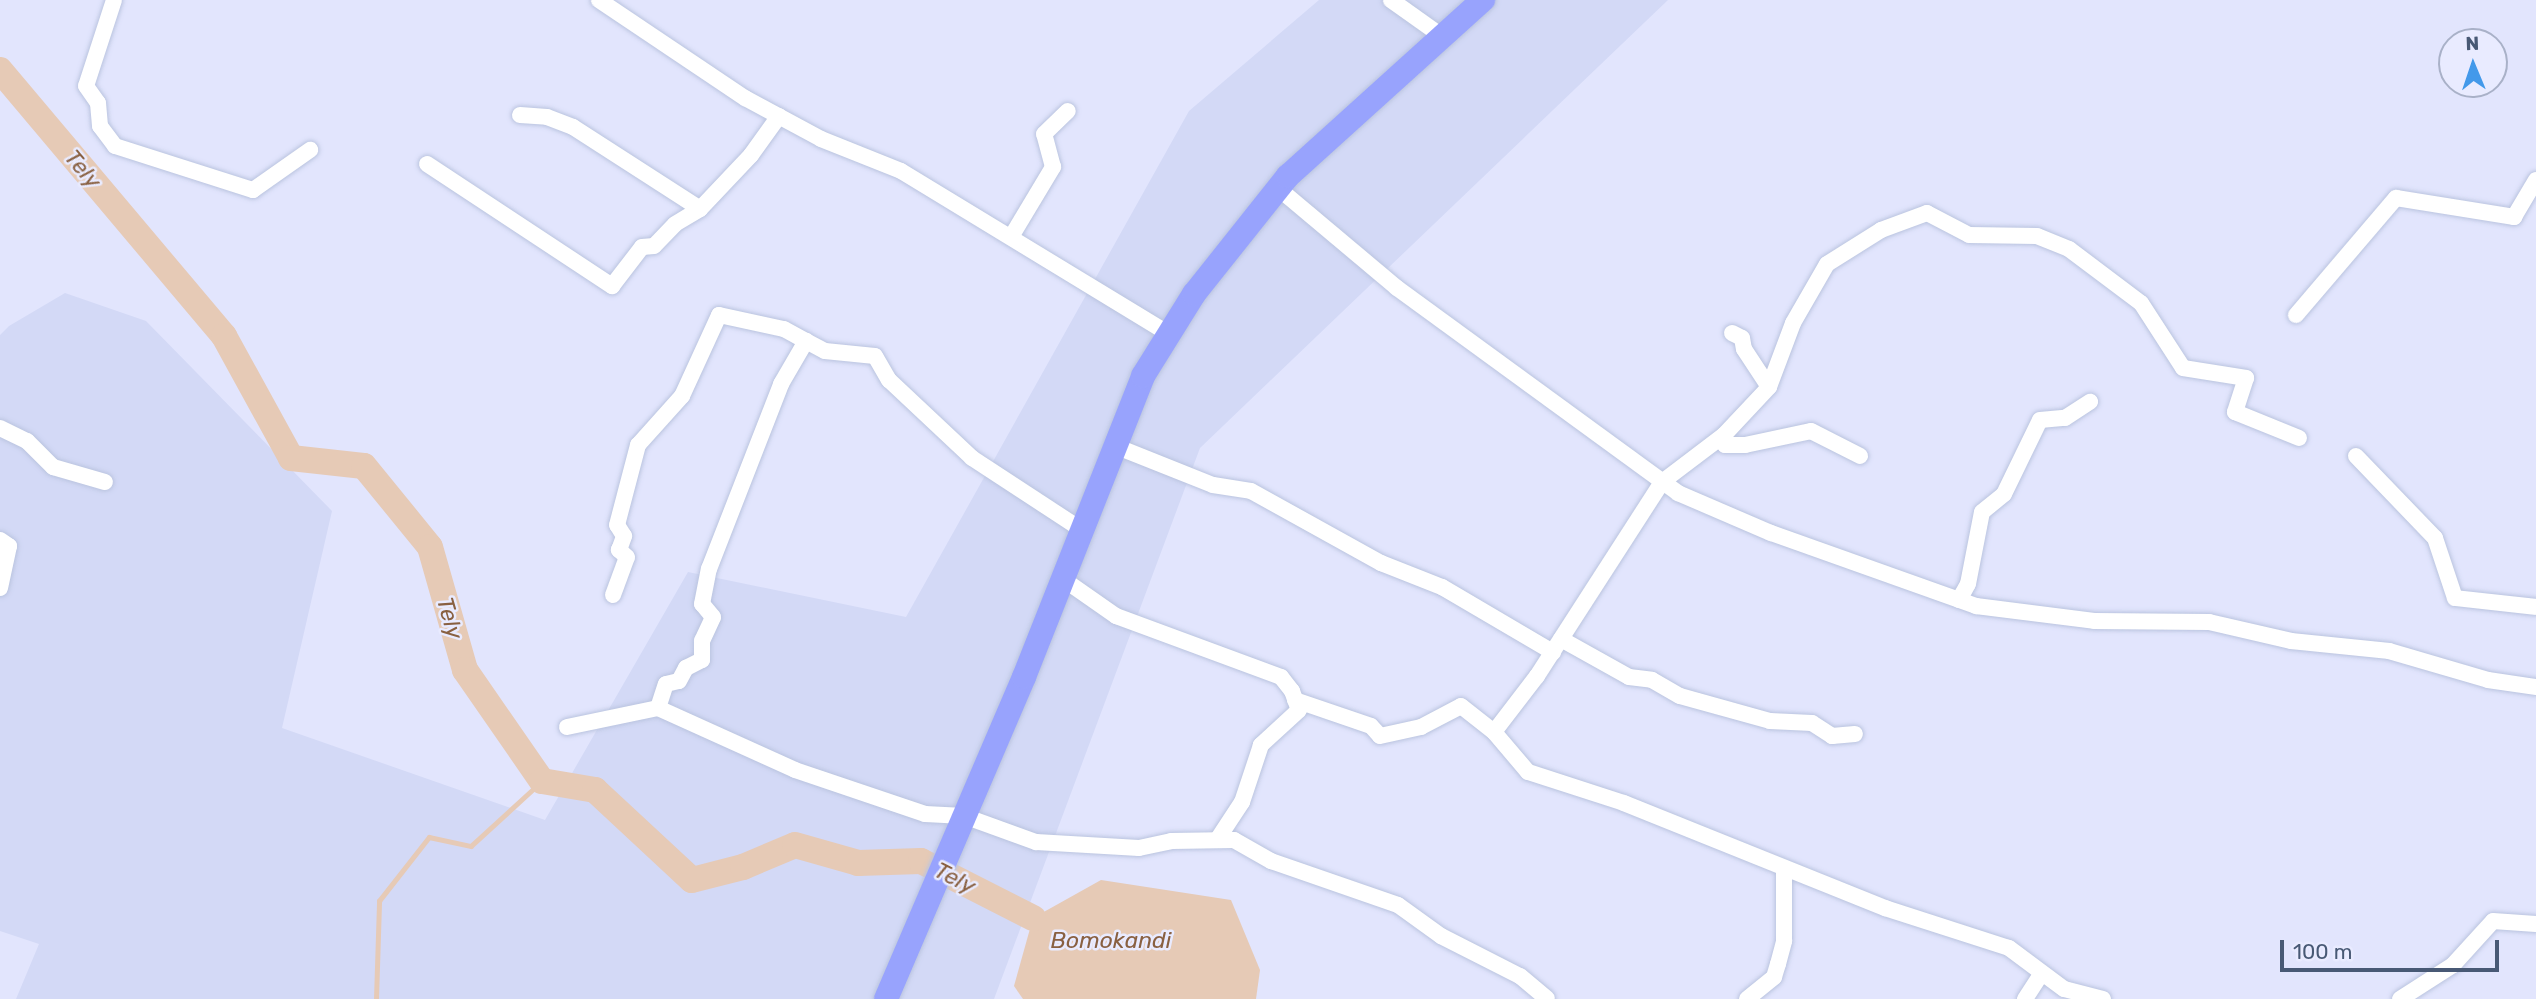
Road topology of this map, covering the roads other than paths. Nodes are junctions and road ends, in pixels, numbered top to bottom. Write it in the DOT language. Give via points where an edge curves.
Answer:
graph roads {
  1 [pos="114,0"];
  2 [pos="599,0"];
  3 [pos="1391,0"];
  4 [pos="1483,0"];
  5 [pos="1443,37"];
  6 [pos="1069,111"];
  7 [pos="520,115"];
  8 [pos="779,116"];
  9 [pos="310,150"];
  10 [pos="427,164"];
  11 [pos="2536,180"];
  12 [pos="1278,188"];
  13 [pos="700,209"];
  14 [pos="1011,237"];
  15 [pos="2296,315"];
  16 [pos="1732,333"];
  17 [pos="1169,334"];
  18 [pos="806,341"];
  19 [pos="1769,387"];
  20 [pos="2090,402"];
  21 [pos="0,428"];
  22 [pos="1724,435"];
  23 [pos="2299,438"];
  24 [pos="1115,446"];
  25 [pos="1860,456"];
  26 [pos="2356,456"];
  27 [pos="105,481"];
  28 [pos="1662,482"];
  29 [pos="1982,512"];
  30 [pos="2001,514"];
  31 [pos="1082,530"];
  32 [pos="0,540"];
  33 [pos="1063,579"];
  34 [pos="0,588"];
  35 [pos="613,595"];
  36 [pos="1959,600"];
  37 [pos="2536,607"];
  38 [pos="1557,645"];
  39 [pos="2536,687"];
  40 [pos="1295,700"];
  41 [pos="658,708"];
  42 [pos="567,727"];
  43 [pos="1494,732"];
  44 [pos="1855,734"];
  45 [pos="959,827"];
  46 [pos="1217,841"];
  47 [pos="1784,870"];
  48 [pos="2536,924"];
  49 [pos="2042,973"];
  50 [pos="886,999"];
  51 [pos="1547,999"];
  52 [pos="1747,999"];
  53 [pos="2025,999"];
  54 [pos="2103,999"];
  55 [pos="2400,999"];
  1 -- 9 [label="street" via="86,86 98,103 100,126 115,146 253,191"];
  2 -- 8 [label="street" via="668,50"];
  3 -- 5 [label="street"];
  4 -- 5 [label="main road"];
  5 -- 12 [label="main road"];
  6 -- 14 [label="street" via="1044,134 1053,167"];
  7 -- 13 [label="street" via="547,117 573,127"];
  8 -- 13 [label="street" via="751,155"];
  8 -- 14 [label="street" via="901,172"];
  10 -- 13 [label="street" via="612,286 642,247 654,246 675,224"];
  11 -- 15 [label="street" via="2514,217 2396,198"];
  12 -- 17 [label="main road" via="1194,293"];
  12 -- 28 [label="street" via="1387,280"];
  14 -- 17 [label="street"];
  16 -- 19 [label="street" via="1742,338 1744,349"];
  17 -- 24 [label="main road" via="1143,376"];
  18 -- 31 [label="street" via="825,351 875,356 889,380 972,458"];
  18 -- 35 [label="street" via="784,329 719,315 682,396 638,444 617,525 624,536 619,550 627,557"];
  18 -- 41 [label="street" via="781,384 709,569 702,604 713,617 702,641 702,660 686,668 679,681 666,684"];
  19 -- 22 [label="street"];
  19 -- 23 [label="street" via="1793,323 1827,264 1881,230 1927,213 1969,235 2038,236 2069,249 2141,303 2160,324 2183,368 2246,378 2235,412"];
  20 -- 29 [label="street" via="2066,418 2039,421 2004,494"];
  21 -- 27 [label="street" via="27,441 53,467"];
  22 -- 25 [label="street" via="1725,445 1745,445 1811,431"];
  22 -- 28 [label="street"];
  24 -- 31 [label="main road"];
  24 -- 38 [label="street" via="1213,485 1251,491 1381,563 1442,587"];
  26 -- 37 [label="street" via="2435,538 2455,598"];
  28 -- 36 [label="street" via="1771,533"];
  28 -- 38 [label="street"];
  29 -- 30 [label="street"];
  29 -- 36 [label="street" via="1968,584"];
  31 -- 33 [label="main road"];
  32 -- 34 [label="street" via="9,545"];
  33 -- 40 [label="street" via="1116,617 1281,677"];
  33 -- 45 [label="main road"];
  36 -- 39 [label="street" via="2094,621 2210,622 2291,641 2389,651 2488,680"];
  38 -- 43 [label="street"];
  38 -- 44 [label="street" via="1629,677 1652,680 1680,696 1770,721 1812,723 1832,736"];
  40 -- 43 [label="street" via="1371,726 1380,736 1421,727 1461,706"];
  40 -- 46 [label="street" via="1299,710 1261,745 1242,802"];
  41 -- 42 [label="street"];
  41 -- 45 [label="street" via="794,770"];
  43 -- 47 [label="street" via="1528,772 1624,803"];
  45 -- 46 [label="street" via="1036,842 1139,848 1171,841"];
  45 -- 50 [label="main road"];
  46 -- 51 [label="street" via="1234,840 1271,861 1398,905 1441,936 1520,976"];
  47 -- 49 [label="street" via="2009,948"];
  47 -- 52 [label="street" via="1784,941 1778,964 1774,977"];
  48 -- 55 [label="street" via="2493,921 2454,965"];
  49 -- 53 [label="street"];
  49 -- 54 [label="street" via="2064,989"];
}
